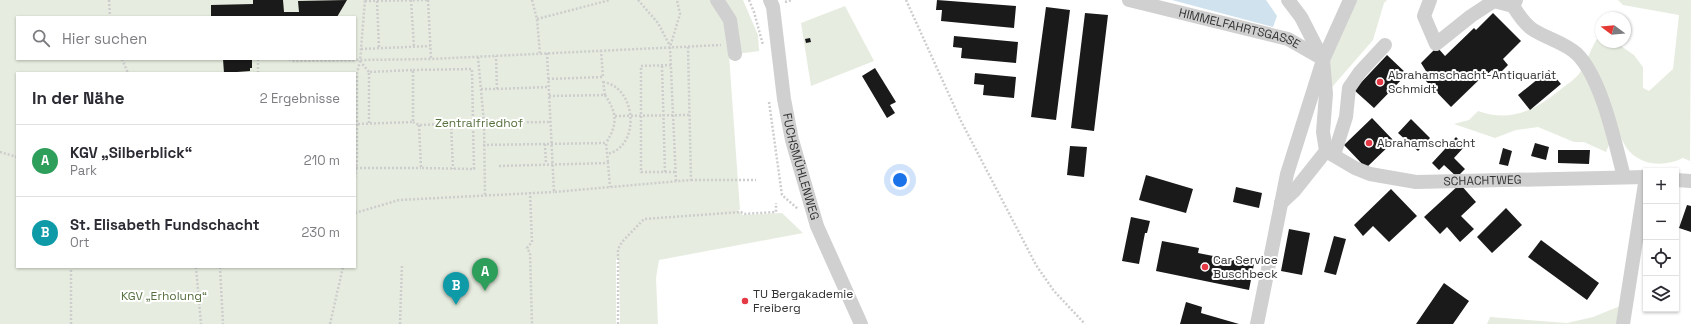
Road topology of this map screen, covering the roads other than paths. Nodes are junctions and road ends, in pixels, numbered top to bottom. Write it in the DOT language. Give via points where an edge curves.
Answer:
graph roads {
  1 [pos="717,0"];
  2 [pos="770,0"];
  3 [pos="1129,0"];
  4 [pos="1288,0"];
  5 [pos="1350,0"];
  6 [pos="1430,0"];
  7 [pos="1513,2"];
  8 [pos="1385,45"];
  9 [pos="735,49"];
  10 [pos="1323,60"];
  11 [pos="1330,153"];
  12 [pos="1624,177"];
  13 [pos="1643,177"];
  14 [pos="1679,180"];
  15 [pos="1691,181"];
  16 [pos="1643,195"];
  17 [pos="1281,203"];
  18 [pos="861,324"];
  19 [pos="1257,324"];
  20 [pos="1622,324"];
  1 -- 9 [label="street" via="730,20"];
  2 -- 18 [label="street, FUCHSMÜHLENWEG" via="792,140 814,218"];
  3 -- 10 [label="street, HIMMELFAHRTSGASSE" via="1288,39"];
  4 -- 10 [label="street, HIMMELFAHRTSGASSE" via="1301,18"];
  5 -- 10 [label="street"];
  6 -- 7 [label="street" via="1424,16 1436,44 1494,1"];
  7 -- 12 [label="street" via="1520,17 1531,28 1577,54 1592,75"];
  8 -- 11 [label="street" via="1349,88 1346,117"];
  10 -- 11 [label="street, HIMMELFAHRTSGASSE" via="1326,94 1323,132"];
  10 -- 17 [label="street" via="1287,174"];
  11 -- 12 [label="street, SCHACHTWEG" via="1370,174 1416,182"];
  11 -- 17 [label="street"];
  12 -- 13 [label="street, SCHACHTWEG"];
  14 -- 15 [label="street"];
  16 -- 20 [label="street"];
  17 -- 19 [label="street"];
}
